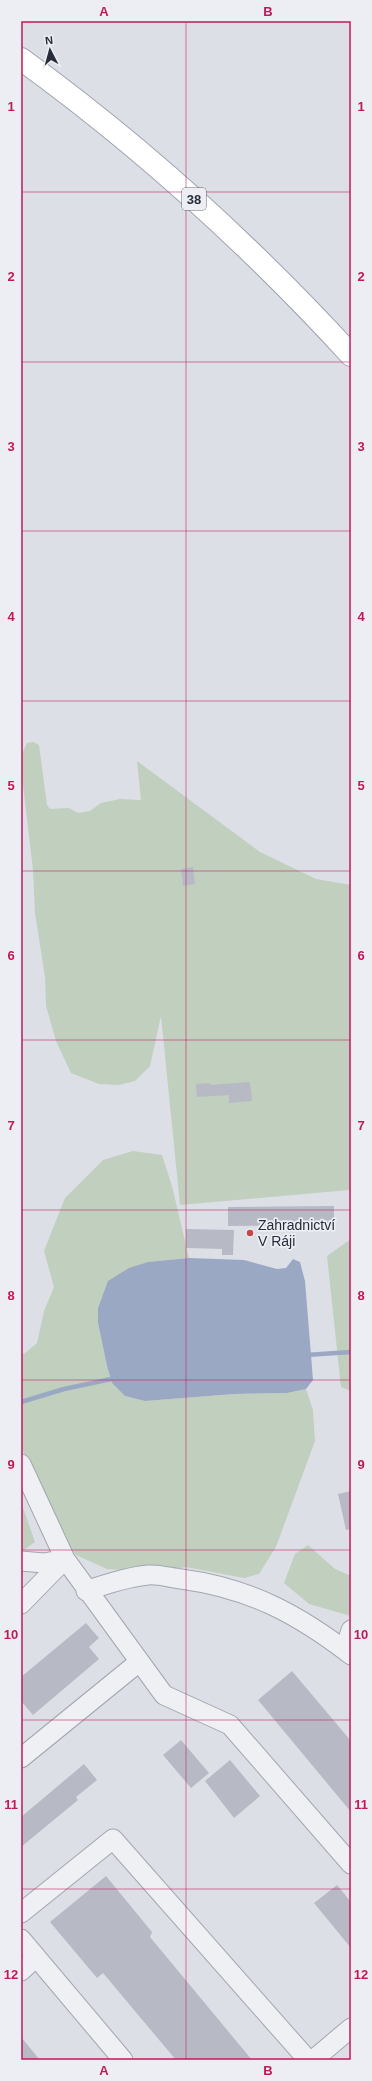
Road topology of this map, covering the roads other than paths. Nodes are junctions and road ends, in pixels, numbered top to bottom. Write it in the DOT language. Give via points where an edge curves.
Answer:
graph roads {
  1 [pos="21,59"];
  2 [pos="351,355"];
  3 [pos="21,1464"];
  4 [pos="65,1559"];
  5 [pos="21,1561"];
  6 [pos="86,1590"];
  7 [pos="21,1604"];
  8 [pos="351,1630"];
  9 [pos="348,1653"];
  10 [pos="139,1662"];
  11 [pos="21,1758"];
  12 [pos="351,1864"];
  13 [pos="21,1913"];
  14 [pos="21,1939"];
  15 [pos="36,1957"];
  16 [pos="21,1971"];
  17 [pos="351,2028"];
  18 [pos="122,2060"];
  19 [pos="308,2060"];
  20 [pos="313,2060"];
  1 -- 2 [label="main road, 38" via="115,131 214,216"];
  3 -- 4 [label="street"];
  4 -- 5 [label="street" via="44,1563"];
  4 -- 6 [label="street"];
  4 -- 7 [label="street"];
  6 -- 9 [label="street" via="110,1582 149,1575 195,1581 241,1592 282,1609 326,1635"];
  6 -- 10 [label="street"];
  8 -- 9 [label="street"];
  10 -- 11 [label="street"];
  10 -- 12 [label="street" via="164,1695 230,1726"];
  13 -- 19 [label="street" via="113,1840"];
  14 -- 15 [label="street"];
  15 -- 16 [label="street"];
  15 -- 18 [label="street"];
  17 -- 20 [label="street"];
}
